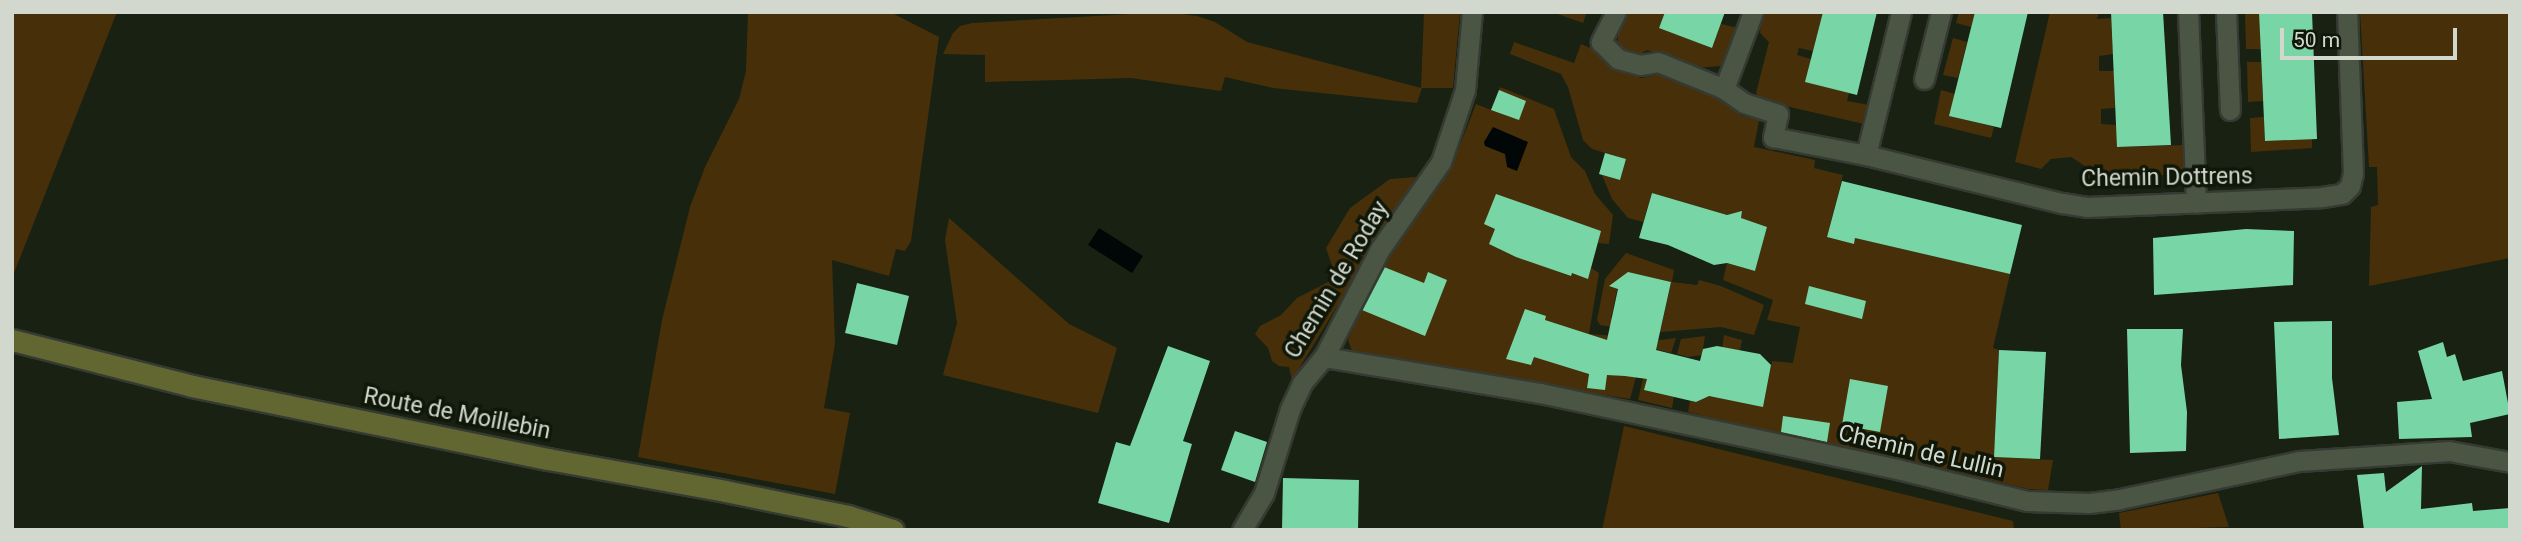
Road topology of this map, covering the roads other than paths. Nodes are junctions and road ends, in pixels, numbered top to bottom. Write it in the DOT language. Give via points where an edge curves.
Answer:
graph roads {
  1 [pos="1472,12"];
  2 [pos="1616,12"];
  3 [pos="1752,12"];
  4 [pos="1902,12"];
  5 [pos="1941,12"];
  6 [pos="2188,12"];
  7 [pos="2226,12"];
  8 [pos="2347,12"];
  9 [pos="1924,79"];
  10 [pos="1724,89"];
  11 [pos="2231,110"];
  12 [pos="1866,155"];
  13 [pos="2196,203"];
  14 [pos="12,340"];
  15 [pos="1324,357"];
  16 [pos="2510,461"];
  17 [pos="893,530"];
  18 [pos="1242,530"];
  1 -- 15 [label="street, Chemin de Roday" via="1465,90 1441,162 1380,249"];
  2 -- 10 [label="street" via="1601,42 1618,59 1640,65 1658,62"];
  3 -- 10 [label="street"];
  4 -- 12 [label="street"];
  5 -- 9 [label="street"];
  6 -- 13 [label="street"];
  7 -- 11 [label="street"];
  8 -- 13 [label="street, Chemin Dottrens" via="2350,186 2342,194 2322,197"];
  10 -- 12 [label="street, Chemin Dottrens" via="1744,103 1778,114 1773,136"];
  12 -- 13 [label="street, Chemin Dottrens" via="2087,207"];
  14 -- 17 [label="street, Route de Moillebin" via="192,386 848,516"];
  15 -- 16 [label="street, Chemin de Lullin" via="1540,393 2027,501 2120,499 2299,460 2449,451"];
  15 -- 18 [label="street, Chemin de Roday" via="1302,383 1264,493"];
}
